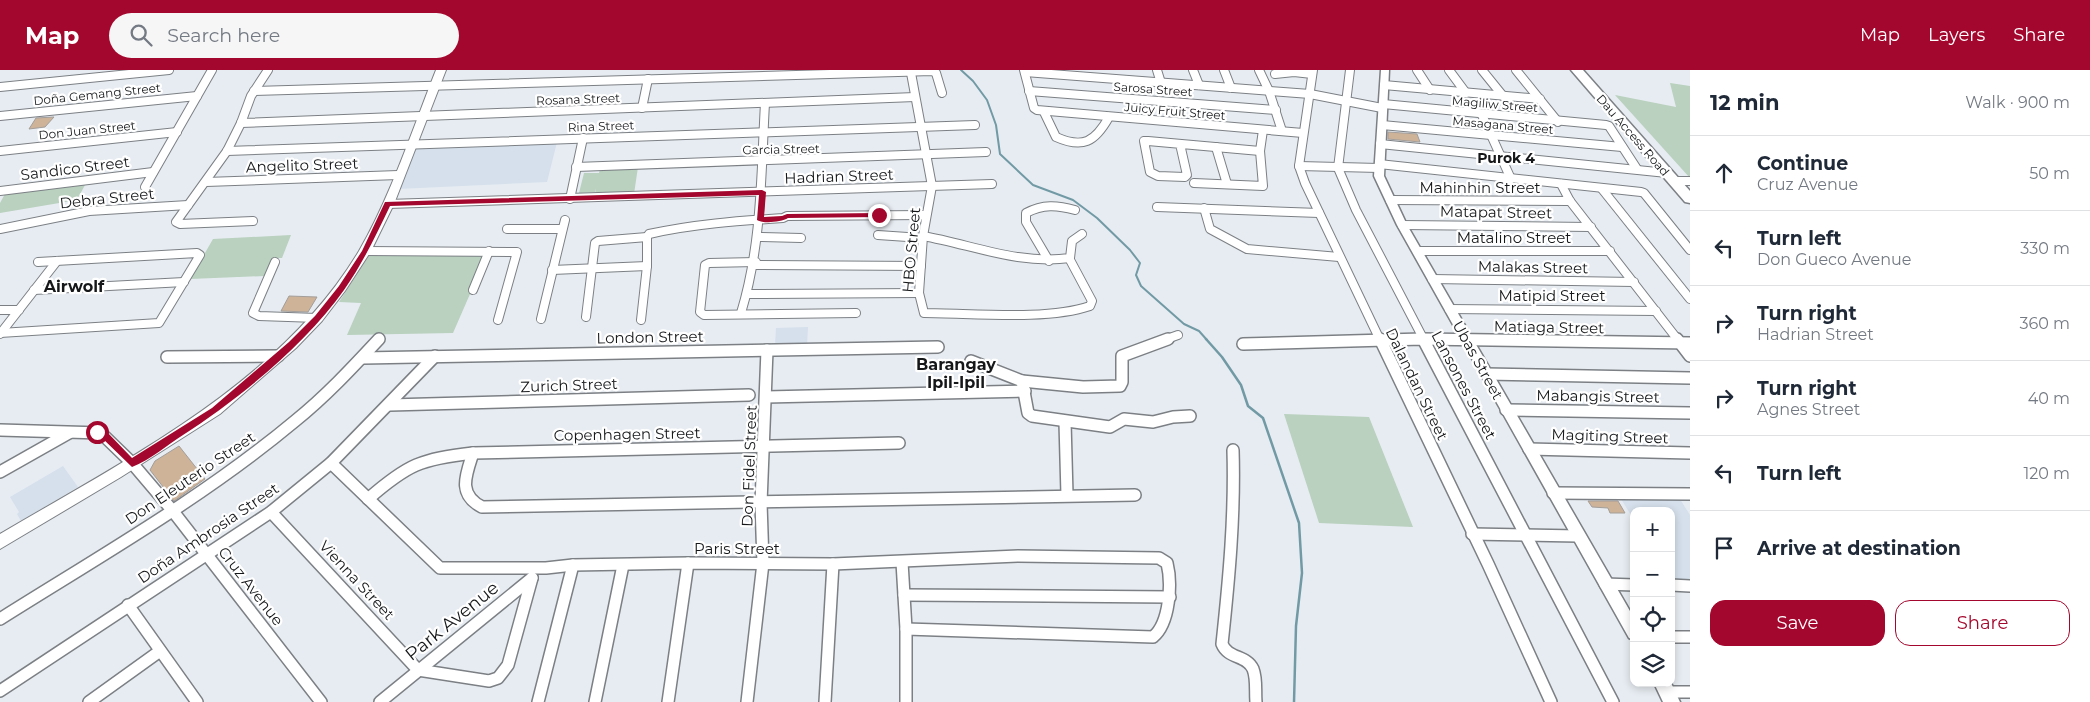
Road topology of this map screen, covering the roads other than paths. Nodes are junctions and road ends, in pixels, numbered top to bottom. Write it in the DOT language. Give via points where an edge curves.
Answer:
graph roads {
  1 [pos="169,70"];
  2 [pos="212,70"];
  3 [pos="268,70"];
  4 [pos="441,70"];
  5 [pos="674,70"];
  6 [pos="1124,70"];
  7 [pos="1157,70"];
  8 [pos="1193,70"];
  9 [pos="1224,70"];
  10 [pos="1259,70"];
  11 [pos="1350,70"];
  12 [pos="1382,70"];
  13 [pos="1416,70"];
  14 [pos="1449,70"];
  15 [pos="1482,70"];
  16 [pos="1516,70"];
  17 [pos="1577,70"];
  18 [pos="1024,71"];
  19 [pos="1293,71"];
  20 [pos="855,72"];
  21 [pos="1312,72"];
  22 [pos="911,73"];
  23 [pos="1060,73"];
  24 [pos="1090,74"];
  25 [pos="1275,74"];
  26 [pos="673,78"];
  27 [pos="648,79"];
  28 [pos="1127,80"];
  29 [pos="1161,82"];
  30 [pos="1199,85"];
  31 [pos="1384,85"];
  32 [pos="435,86"];
  33 [pos="0,87"];
  34 [pos="1231,88"];
  35 [pos="1430,90"];
  36 [pos="254,91"];
  37 [pos="1030,91"];
  38 [pos="1269,91"];
  39 [pos="942,93"];
  40 [pos="1466,93"];
  41 [pos="1310,94"];
  42 [pos="197,96"];
  43 [pos="1503,96"];
  44 [pos="914,97"];
  45 [pos="1540,99"];
  46 [pos="1348,101"];
  47 [pos="765,103"];
  48 [pos="1383,106"];
  49 [pos="642,108"];
  50 [pos="1276,110"];
  51 [pos="1044,112"];
  52 [pos="1482,115"];
  53 [pos="0,116"];
  54 [pos="423,117"];
  55 [pos="1109,117"];
  56 [pos="1558,122"];
  57 [pos="242,123"];
  58 [pos="975,125"];
  59 [pos="1382,125"];
  60 [pos="921,127"];
  61 [pos="1263,130"];
  62 [pos="1282,131"];
  63 [pos="176,132"];
  64 [pos="763,132"];
  65 [pos="1304,134"];
  66 [pos="1492,136"];
  67 [pos="583,138"];
  68 [pos="411,144"];
  69 [pos="1180,144"];
  70 [pos="1380,144"];
  71 [pos="1216,147"];
  72 [pos="1622,147"];
  73 [pos="0,151"];
  74 [pos="227,151"];
  75 [pos="1260,151"];
  76 [pos="986,152"];
  77 [pos="926,155"];
  78 [pos="1502,156"];
  79 [pos="762,160"];
  80 [pos="1299,166"];
  81 [pos="1379,166"];
  82 [pos="576,167"];
  83 [pos="1338,168"];
  84 [pos="1637,169"];
  85 [pos="153,172"];
  86 [pos="398,175"];
  87 [pos="1670,177"];
  88 [pos="1511,179"];
  89 [pos="1690,181"];
  90 [pos="206,182"];
  91 [pos="992,184"];
  92 [pos="1194,184"];
  93 [pos="1227,184"];
  94 [pos="1561,184"];
  95 [pos="932,186"];
  96 [pos="145,187"];
  97 [pos="1602,189"];
  98 [pos="0,191"];
  99 [pos="762,192"];
  100 [pos="570,199"];
  101 [pos="1690,199"];
  102 [pos="1390,200"];
  103 [pos="1570,201"];
  104 [pos="388,204"];
  105 [pos="188,205"];
  106 [pos="1157,207"];
  107 [pos="1204,208"];
  108 [pos="1075,210"];
  109 [pos="1319,213"];
  110 [pos="926,215"];
  111 [pos="760,220"];
  112 [pos="253,221"];
  113 [pos="1402,224"];
  114 [pos="1590,227"];
  115 [pos="0,229"];
  116 [pos="507,229"];
  117 [pos="1082,234"];
  118 [pos="878,235"];
  119 [pos="647,237"];
  120 [pos="760,237"];
  121 [pos="922,237"];
  122 [pos="801,238"];
  123 [pos="1690,250"];
  124 [pos="489,251"];
  125 [pos="1417,251"];
  126 [pos="365,252"];
  127 [pos="1610,252"];
  128 [pos="1339,257"];
  129 [pos="1069,258"];
  130 [pos="57,261"];
  131 [pos="1050,261"];
  132 [pos="38,262"];
  133 [pos="275,262"];
  134 [pos="755,263"];
  135 [pos="647,266"];
  136 [pos="921,266"];
  137 [pos="593,269"];
  138 [pos="552,270"];
  139 [pos="1432,279"];
  140 [pos="184,282"];
  141 [pos="1634,282"];
  142 [pos="34,290"];
  143 [pos="473,290"];
  144 [pos="919,293"];
  145 [pos="748,294"];
  146 [pos="1690,299"];
  147 [pos="1449,309"];
  148 [pos="0,310"];
  149 [pos="19,310"];
  150 [pos="1656,311"];
  151 [pos="741,313"];
  152 [pos="856,313"];
  153 [pos="586,317"];
  154 [pos="317,318"];
  155 [pos="541,319"];
  156 [pos="498,320"];
  157 [pos="641,320"];
  158 [pos="0,333"];
  159 [pos="1178,335"];
  160 [pos="379,339"];
  161 [pos="1422,339"];
  162 [pos="1378,340"];
  163 [pos="1468,341"];
  164 [pos="1685,343"];
  165 [pos="1243,344"];
  166 [pos="938,348"];
  167 [pos="767,350"];
  168 [pos="278,356"];
  169 [pos="435,356"];
  170 [pos="1690,356"];
  171 [pos="167,357"];
  172 [pos="363,358"];
  173 [pos="972,361"];
  174 [pos="1486,374"];
  175 [pos="1690,378"];
  176 [pos="1024,386"];
  177 [pos="749,395"];
  178 [pos="766,397"];
  179 [pos="390,405"];
  180 [pos="1506,410"];
  181 [pos="1690,412"];
  182 [pos="1190,416"];
  183 [pos="1065,422"];
  184 [pos="0,430"];
  185 [pos="70,432"];
  186 [pos="899,443"];
  187 [pos="763,446"];
  188 [pos="1529,449"];
  189 [pos="1233,450"];
  190 [pos="473,453"];
  191 [pos="1690,453"];
  192 [pos="132,463"];
  193 [pos="331,463"];
  194 [pos="0,472"];
  195 [pos="1553,494"];
  196 [pos="1690,494"];
  197 [pos="1067,495"];
  198 [pos="1135,496"];
  199 [pos="368,499"];
  200 [pos="761,503"];
  201 [pos="172,510"];
  202 [pos="271,512"];
  203 [pos="1472,534"];
  204 [pos="1526,535"];
  205 [pos="1578,536"];
  206 [pos="0,542"];
  207 [pos="205,555"];
  208 [pos="902,562"];
  209 [pos="763,563"];
  210 [pos="688,564"];
  211 [pos="833,564"];
  212 [pos="573,565"];
  213 [pos="623,565"];
  214 [pos="546,568"];
  215 [pos="532,578"];
  216 [pos="1605,584"];
  217 [pos="1630,585"];
  218 [pos="1675,585"];
  219 [pos="1690,586"];
  220 [pos="904,595"];
  221 [pos="1170,597"];
  222 [pos="128,605"];
  223 [pos="0,619"];
  224 [pos="1630,626"];
  225 [pos="906,629"];
  226 [pos="1675,637"];
  227 [pos="1690,637"];
  228 [pos="160,651"];
  229 [pos="418,670"];
  230 [pos="0,691"];
  231 [pos="1667,692"];
  232 [pos="1690,692"];
  233 [pos="195,701"];
  234 [pos="88,702"];
  235 [pos="321,702"];
  236 [pos="380,702"];
  237 [pos="538,702"];
  238 [pos="595,702"];
  239 [pos="668,702"];
  240 [pos="747,702"];
  241 [pos="825,702"];
  242 [pos="906,702"];
  243 [pos="1256,702"];
  244 [pos="1551,702"];
  245 [pos="1613,702"];
  1 -- 33 [label="street"];
  2 -- 42 [label="street"];
  3 -- 36 [label="street"];
  4 -- 32 [label="main road"];
  5 -- 26 [label="street"];
  6 -- 28 [label="street"];
  7 -- 29 [label="street"];
  8 -- 30 [label="street"];
  9 -- 34 [label="street"];
  10 -- 38 [label="street"];
  11 -- 46 [label="street"];
  12 -- 31 [label="street, Ubas Street"];
  13 -- 35 [label="street"];
  14 -- 40 [label="street"];
  15 -- 43 [label="street"];
  16 -- 45 [label="street"];
  17 -- 87 [label="main road, Dau Access Road"];
  18 -- 23 [label="street, Magiliw Street"];
  18 -- 37 [label="street"];
  19 -- 21 [label="street"];
  19 -- 25 [label="street"];
  20 -- 22 [label="street"];
  20 -- 26 [label="street"];
  21 -- 41 [label="street, Dalandan Street"];
  22 -- 39 [label="street" via="934,72"];
  22 -- 44 [label="street, HBO Street"];
  23 -- 24 [label="street, Magiliw Street"];
  24 -- 28 [label="street, Magiliw Street"];
  26 -- 27 [label="street"];
  27 -- 32 [label="street"];
  27 -- 49 [label="street"];
  28 -- 29 [label="street, Magiliw Street"];
  29 -- 30 [label="street, Magiliw Street"];
  30 -- 34 [label="street, Magiliw Street"];
  31 -- 35 [label="street"];
  31 -- 48 [label="street, Ubas Street"];
  32 -- 36 [label="street"];
  32 -- 54 [label="main road"];
  34 -- 38 [label="street, Magiliw Street"];
  35 -- 40 [label="street"];
  36 -- 57 [label="street"];
  37 -- 50 [label="street, Sarosa Street"];
  37 -- 51 [label="street" via="1034,108"];
  38 -- 41 [label="street, Magiliw Street"];
  38 -- 50 [label="street"];
  40 -- 43 [label="street"];
  41 -- 46 [label="street, Magiliw Street"];
  41 -- 65 [label="street, Dalandan Street"];
  42 -- 53 [label="street, Doña Gemang Street"];
  42 -- 63 [label="street"];
  43 -- 45 [label="street"];
  44 -- 47 [label="street, Rosana Street"];
  44 -- 60 [label="street, HBO Street"];
  45 -- 56 [label="street"];
  46 -- 48 [label="street, Magiliw Street"];
  46 -- 83 [label="street"];
  47 -- 49 [label="street, Rosana Street"];
  47 -- 64 [label="street"];
  48 -- 52 [label="street, Magiliw Street"];
  48 -- 59 [label="street, Ubas Street"];
  49 -- 54 [label="street, Rosana Street"];
  50 -- 62 [label="street"];
  51 -- 55 [label="street, Juicy Fruit Street"];
  51 -- 55 [label="street" via="1056,137 1083,144 1092,141"];
  52 -- 56 [label="street, Magiliw Street"];
  52 -- 66 [label="street"];
  54 -- 57 [label="street, Rosana Street"];
  54 -- 68 [label="main road"];
  55 -- 61 [label="street, Juicy Fruit Street"];
  56 -- 72 [label="street, Magiliw Street" via="1609,126"];
  57 -- 74 [label="street"];
  58 -- 60 [label="street, Rina Street"];
  59 -- 66 [label="street, Masagana Street"];
  59 -- 70 [label="street, Ubas Street"];
  60 -- 64 [label="street, Rina Street"];
  60 -- 77 [label="street, HBO Street"];
  61 -- 62 [label="street, Juicy Fruit Street"];
  61 -- 75 [label="street"];
  62 -- 65 [label="street, Juicy Fruit Street"];
  63 -- 73 [label="street, Don Juan Street"];
  63 -- 85 [label="street"];
  64 -- 67 [label="street, Rina Street"];
  64 -- 79 [label="street"];
  65 -- 80 [label="street, Dalandan Street"];
  66 -- 72 [label="street, Masagana Street"];
  66 -- 78 [label="street"];
  67 -- 68 [label="street, Rina Street"];
  67 -- 82 [label="street"];
  68 -- 74 [label="street, Rina Street"];
  68 -- 86 [label="main road"];
  69 -- 69 [label="street" via="1185,177 1158,176 1150,172 1143,142"];
  69 -- 71 [label="street"];
  70 -- 78 [label="street"];
  70 -- 81 [label="street, Ubas Street"];
  71 -- 75 [label="street"];
  71 -- 93 [label="street"];
  72 -- 84 [label="street"];
  74 -- 90 [label="street"];
  75 -- 93 [label="street" via="1263,186"];
  76 -- 77 [label="street, Garcia Street"];
  77 -- 79 [label="street, Garcia Street"];
  77 -- 95 [label="street, HBO Street"];
  78 -- 84 [label="street"];
  78 -- 88 [label="street"];
  79 -- 82 [label="street, Garcia Street"];
  79 -- 99 [label="street"];
  80 -- 83 [label="street"];
  80 -- 109 [label="street, Dalandan Street"];
  81 -- 83 [label="street"];
  81 -- 88 [label="street"];
  81 -- 102 [label="street, Ubas Street" via="1379,176"];
  82 -- 100 [label="street"];
  83 -- 161 [label="street, Lansones Street"];
  84 -- 87 [label="street"];
  85 -- 96 [label="street"];
  85 -- 98 [label="street, Sandico Street"];
  86 -- 90 [label="street, Angelito Street"];
  86 -- 104 [label="main road"];
  87 -- 89 [label="street"];
  87 -- 101 [label="main road, Dau Access Road"];
  88 -- 94 [label="street"];
  90 -- 105 [label="street"];
  91 -- 95 [label="street, Hadrian Street"];
  92 -- 93 [label="street"];
  94 -- 97 [label="street"];
  94 -- 103 [label="street"];
  95 -- 99 [label="street, Hadrian Street"];
  95 -- 110 [label="street, HBO Street"];
  97 -- 123 [label="street" via="1644,193"];
  97 -- 146 [label="street"];
  99 -- 100 [label="street, Hadrian Street"];
  99 -- 111 [label="street"];
  100 -- 104 [label="street, Hadrian Street"];
  102 -- 103 [label="street, Mahinhin Street"];
  102 -- 113 [label="street, Ubas Street"];
  103 -- 114 [label="street"];
  104 -- 126 [label="main road"];
  105 -- 112 [label="street" via="178,224"];
  105 -- 115 [label="street, Debra Street" via="89,211"];
  106 -- 107 [label="street"];
  107 -- 109 [label="street"];
  107 -- 128 [label="street" via="1210,229 1247,249"];
  108 -- 131 [label="street" via="1054,204 1026,213 1026,222"];
  109 -- 128 [label="street, Dalandan Street"];
  110 -- 111 [label="street" via="828,214"];
  110 -- 121 [label="street, HBO Street"];
  111 -- 119 [label="street" via="684,226"];
  111 -- 120 [label="street"];
  113 -- 114 [label="street, Matapat Street"];
  113 -- 125 [label="street, Ubas Street"];
  114 -- 127 [label="street"];
  116 -- 138 [label="street" via="563,224"];
  117 -- 129 [label="street" via="1071,241"];
  118 -- 121 [label="street"];
  119 -- 135 [label="street"];
  119 -- 137 [label="street" via="596,242"];
  120 -- 122 [label="street"];
  120 -- 134 [label="street"];
  121 -- 131 [label="street" via="957,242 1000,255"];
  121 -- 136 [label="street, HBO Street"];
  124 -- 126 [label="street"];
  124 -- 143 [label="street"];
  124 -- 156 [label="street" via="518,253"];
  125 -- 127 [label="street, Matalino Street"];
  125 -- 139 [label="street, Ubas Street"];
  126 -- 154 [label="main road"];
  127 -- 141 [label="street"];
  128 -- 162 [label="street, Dalandan Street"];
  129 -- 131 [label="street"];
  129 -- 144 [label="street, HBO Street" via="1093,304 1072,312 927,314 922,309"];
  130 -- 132 [label="street"];
  130 -- 140 [label="street" via="199,254"];
  130 -- 142 [label="street"];
  133 -- 154 [label="street" via="253,314"];
  134 -- 136 [label="street"];
  134 -- 145 [label="street"];
  134 -- 151 [label="street" via="705,265 700,312 704,315"];
  135 -- 137 [label="street"];
  135 -- 157 [label="street"];
  136 -- 144 [label="street, HBO Street"];
  137 -- 138 [label="street"];
  137 -- 153 [label="street"];
  138 -- 155 [label="street"];
  139 -- 141 [label="street, Malakas Street"];
  139 -- 147 [label="street, Ubas Street"];
  140 -- 142 [label="street"];
  140 -- 158 [label="street" via="157,324"];
  141 -- 150 [label="street"];
  142 -- 149 [label="street"];
  144 -- 145 [label="street"];
  145 -- 151 [label="street"];
  147 -- 150 [label="street, Matipid Street"];
  147 -- 163 [label="street, Ubas Street"];
  148 -- 149 [label="street"];
  149 -- 158 [label="street"];
  150 -- 164 [label="street"];
  151 -- 152 [label="street"];
  154 -- 168 [label="main road"];
  159 -- 176 [label="street" via="1122,356 1120,386"];
  160 -- 172 [label="street, Don Eleuterio Street"];
  161 -- 162 [label="street, Matiaga Street"];
  161 -- 163 [label="street, Matiaga Street"];
  161 -- 204 [label="street, Lansones Street"];
  162 -- 165 [label="street, Matiaga Street"];
  162 -- 203 [label="street, Dalandan Street"];
  163 -- 164 [label="street, Matiaga Street"];
  163 -- 174 [label="street, Ubas Street"];
  164 -- 170 [label="street"];
  166 -- 167 [label="street, London Street"];
  167 -- 169 [label="street, London Street"];
  167 -- 178 [label="street, Don Fidel Street"];
  168 -- 171 [label="street"];
  168 -- 192 [label="main road" via="215,410"];
  169 -- 172 [label="street, London Street"];
  169 -- 179 [label="street, Doña Ambrosia Street"];
  172 -- 201 [label="street, Don Eleuterio Street" via="333,388 236,468"];
  173 -- 176 [label="street"];
  174 -- 175 [label="street"];
  174 -- 180 [label="street, Ubas Street"];
  176 -- 178 [label="street"];
  176 -- 183 [label="street" via="1029,415"];
  177 -- 179 [label="street, Zurich Street"];
  178 -- 187 [label="street, Don Fidel Street"];
  179 -- 193 [label="street, Doña Ambrosia Street"];
  180 -- 181 [label="street, Mabangis Street"];
  180 -- 188 [label="street, Ubas Street"];
  182 -- 183 [label="street" via="1153,422 1124,419 1113,427"];
  183 -- 197 [label="street"];
  184 -- 185 [label="street, Cruz Avenue"];
  185 -- 192 [label="street, Cruz Avenue" via="102,433"];
  185 -- 194 [label="street"];
  186 -- 187 [label="street, Copenhagen Street"];
  187 -- 190 [label="street, Copenhagen Street"];
  187 -- 200 [label="street, Don Fidel Street"];
  188 -- 191 [label="street, Magiting Street"];
  188 -- 195 [label="street, Ubas Street"];
  189 -- 243 [label="street" via="1230,568 1222,644 1223,650 1248,662 1252,668"];
  190 -- 199 [label="street, Copenhagen Street" via="436,458 415,465 384,484"];
  190 -- 200 [label="street" via="466,475 466,493 473,503 482,507"];
  192 -- 201 [label="street, Cruz Avenue"];
  192 -- 206 [label="main road"];
  193 -- 199 [label="street, Paris Street"];
  193 -- 202 [label="street, Doña Ambrosia Street"];
  195 -- 196 [label="street"];
  195 -- 205 [label="street, Ubas Street"];
  197 -- 198 [label="street"];
  197 -- 200 [label="street"];
  199 -- 214 [label="street, Paris Street" via="440,568"];
  200 -- 209 [label="street, Don Fidel Street"];
  201 -- 207 [label="street, Cruz Avenue"];
  201 -- 223 [label="street, Don Eleuterio Street"];
  202 -- 207 [label="street, Doña Ambrosia Street"];
  202 -- 229 [label="street, Vienna Street"];
  203 -- 204 [label="street"];
  203 -- 244 [label="street, Dalandan Street"];
  204 -- 205 [label="street"];
  204 -- 245 [label="street, Lansones Street"];
  205 -- 216 [label="street, Ubas Street"];
  207 -- 222 [label="street, Doña Ambrosia Street"];
  207 -- 235 [label="street, Cruz Avenue"];
  208 -- 211 [label="street, Paris Street"];
  208 -- 220 [label="street"];
  208 -- 221 [label="street, Paris Street" via="1018,556 1159,558 1167,563 1172,578"];
  209 -- 210 [label="street, Paris Street"];
  209 -- 211 [label="street, Paris Street"];
  209 -- 240 [label="street, Don Fidel Street"];
  210 -- 213 [label="street, Paris Street"];
  210 -- 239 [label="street"];
  211 -- 241 [label="street"];
  212 -- 213 [label="street, Paris Street"];
  212 -- 214 [label="street, Paris Street"];
  212 -- 237 [label="street"];
  213 -- 238 [label="street"];
  214 -- 215 [label="street, Park Avenue"];
  215 -- 229 [label="street, Park Avenue"];
  215 -- 229 [label="street" via="508,666 498,678 489,681"];
  216 -- 217 [label="street"];
  216 -- 224 [label="street, Ubas Street"];
  218 -- 219 [label="street"];
  220 -- 221 [label="street"];
  220 -- 225 [label="street"];
  221 -- 225 [label="street" via="1158,633 1153,636"];
  222 -- 228 [label="street"];
  222 -- 230 [label="street, Doña Ambrosia Street"];
  225 -- 242 [label="street"];
  226 -- 227 [label="street"];
  228 -- 233 [label="street"];
  228 -- 234 [label="street"];
  229 -- 236 [label="street, Park Avenue"];
  231 -- 232 [label="street"];
}
